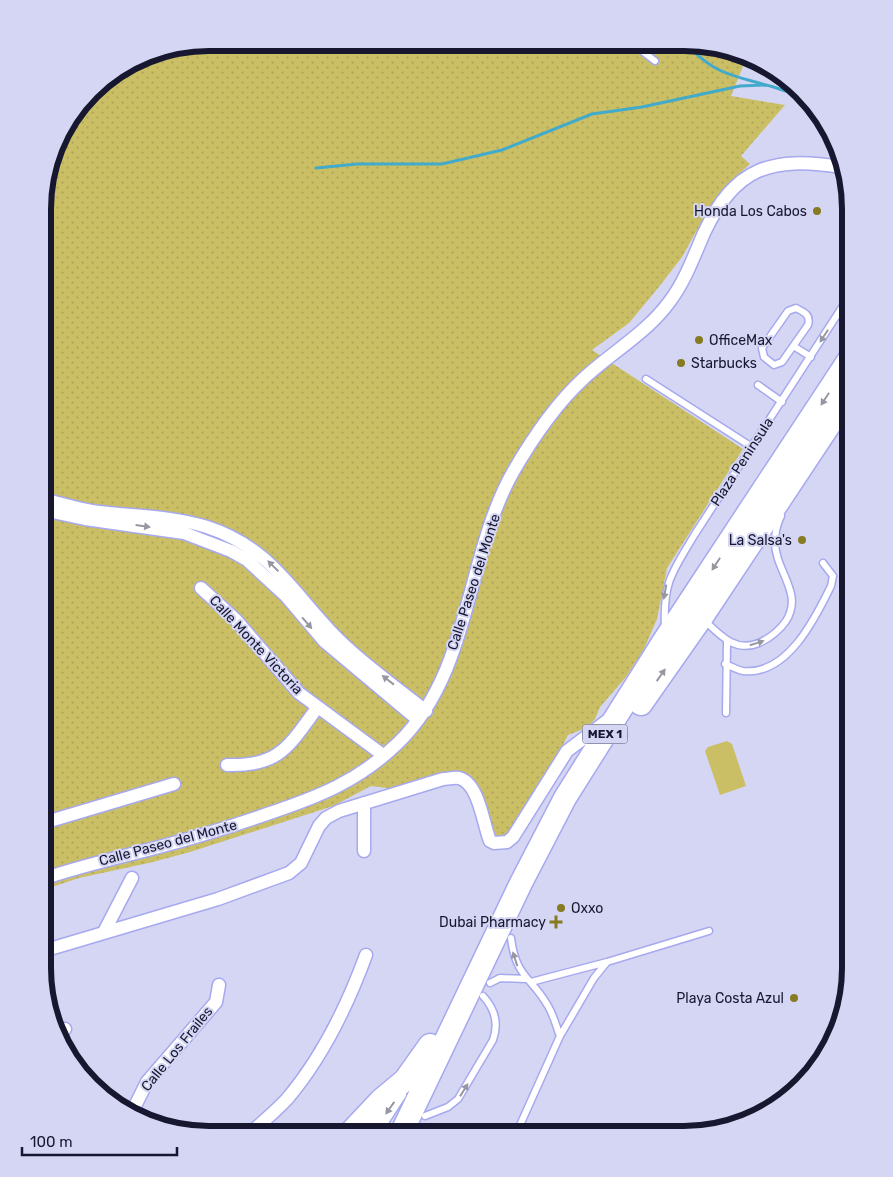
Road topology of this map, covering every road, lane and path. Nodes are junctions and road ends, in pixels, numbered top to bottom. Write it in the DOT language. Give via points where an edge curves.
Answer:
graph roads {
  1 [pos="642,51"];
  2 [pos="656,61"];
  3 [pos="835,166"];
  4 [pos="842,308"];
  5 [pos="795,347"];
  6 [pos="811,357"];
  7 [pos="842,371"];
  8 [pos="646,380"];
  9 [pos="758,385"];
  10 [pos="782,402"];
  11 [pos="842,407"];
  12 [pos="819,442"];
  13 [pos="752,447"];
  14 [pos="792,496"];
  15 [pos="51,501"];
  16 [pos="784,511"];
  17 [pos="51,512"];
  18 [pos="823,563"];
  19 [pos="201,588"];
  20 [pos="290,592"];
  21 [pos="702,617"];
  22 [pos="665,638"];
  23 [pos="727,642"];
  24 [pos="725,664"];
  25 [pos="317,708"];
  26 [pos="618,713"];
  27 [pos="726,713"];
  28 [pos="422,715"];
  29 [pos="383,755"];
  30 [pos="227,765"];
  31 [pos="174,784"];
  32 [pos="364,803"];
  33 [pos="51,821"];
  34 [pos="364,852"];
  35 [pos="51,876"];
  36 [pos="132,878"];
  37 [pos="521,883"];
  38 [pos="709,931"];
  39 [pos="104,932"];
  40 [pos="511,938"];
  41 [pos="51,948"];
  42 [pos="366,955"];
  43 [pos="607,962"];
  44 [pos="528,981"];
  45 [pos="219,986"];
  46 [pos="486,989"];
  47 [pos="560,1036"];
  48 [pos="426,1054"];
  49 [pos="135,1107"];
  50 [pos="420,1125"];
  51 [pos="258,1126"];
  52 [pos="357,1126"];
  53 [pos="379,1126"];
  54 [pos="405,1126"];
  55 [pos="520,1126"];
  1 -- 2 [label="lane"];
  3 -- 28 [label="street, Calle Paseo del Monte" via="810,162 766,166 738,183 719,206 684,278 666,306 640,333 581,380 544,426 513,472 502,496 483,546 457,639 439,687"];
  4 -- 6 [label="lane, Plaza Peninsula, one-way"];
  5 -- 5 [label="lane" via="810,319 807,313 794,308 788,311 762,351 764,357 777,365"];
  5 -- 6 [label="lane"];
  6 -- 10 [label="lane, Plaza Peninsula"];
  7 -- 22 [label="highway, MEX 1, one-way"];
  8 -- 13 [label="lane"];
  9 -- 10 [label="lane"];
  10 -- 13 [label="lane, Plaza Peninsula"];
  11 -- 12 [label="highway, MEX 1"];
  12 -- 14 [label="lane" via="810,467"];
  12 -- 21 [label="highway, MEX 1"];
  13 -- 22 [label="lane, Plaza Peninsula, one-way" via="672,573 664,601"];
  20 -- 15 [label="street, one-way" via="270,562 251,548 208,527 174,519 96,512"];
  23 -- 16 [label="lane, one-way" via="739,646 756,644 776,632 790,614 793,605 790,590 774,543"];
  17 -- 20 [label="street, one-way" via="184,532 209,540 248,560"];
  18 -- 24 [label="lane" via="832,576 832,586 793,649 772,666 757,671 742,671"];
  19 -- 25 [label="street, Calle Monte Victoria" via="236,620 298,693"];
  20 -- 28 [label="street"];
  21 -- 23 [label="lane"];
  40 -- 21 [label="highway, MEX 1, one-way" via="567,822 593,777"];
  22 -- 26 [label="highway, MEX 1"];
  23 -- 24 [label="lane"];
  24 -- 27 [label="lane"];
  25 -- 29 [label="street, Calle Monte Victoria"];
  25 -- 30 [label="street" via="276,757 242,766"];
  26 -- 32 [label="street" via="567,751 519,831 507,842 494,843 490,840 475,791 468,782 458,778 443,779"];
  26 -- 37 [label="highway, MEX 1" via="565,798"];
  28 -- 29 [label="street, Calle Paseo del Monte"];
  29 -- 35 [label="street, Calle Paseo del Monte" via="342,786 305,802 164,846"];
  31 -- 33 [label="street"];
  32 -- 34 [label="street"];
  32 -- 39 [label="street" via="326,818 301,862 289,873"];
  36 -- 39 [label="street"];
  37 -- 48 [label="highway" via="484,939"];
  37 -- 54 [label="highway, MEX 1"];
  38 -- 43 [label="lane"];
  39 -- 41 [label="street"];
  44 -- 40 [label="lane, one-way" via="514,957"];
  40 -- 46 [label="highway, MEX 1"];
  42 -- 51 [label="street" via="342,1013 323,1046 287,1099"];
  43 -- 44 [label="lane"];
  43 -- 47 [label="lane"];
  44 -- 46 [label="lane" via="500,978"];
  44 -- 47 [label="lane" via="548,1005"];
  45 -- 49 [label="street, Calle Los Frailes" via="216,1002 148,1082"];
  50 -- 46 [label="highway, MEX 1, one-way"];
  47 -- 55 [label="lane"];
  48 -- 52 [label="highway" via="405,1080"];
  48 -- 53 [label="street, one-way"];
}
